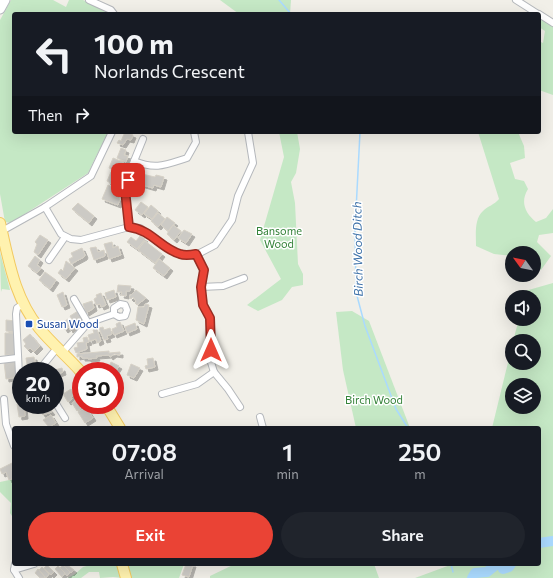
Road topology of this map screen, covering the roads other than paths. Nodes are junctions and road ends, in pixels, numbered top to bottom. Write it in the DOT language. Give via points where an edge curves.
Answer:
graph roads {
  1 [pos="5,0"];
  2 [pos="89,0"];
  3 [pos="516,0"];
  4 [pos="0,9"];
  5 [pos="112,12"];
  6 [pos="536,12"];
  7 [pos="541,15"];
  8 [pos="553,23"];
  9 [pos="111,134"];
  10 [pos="194,134"];
  11 [pos="248,134"];
  12 [pos="143,140"];
  13 [pos="134,161"];
  14 [pos="45,207"];
  15 [pos="1,227"];
  16 [pos="129,227"];
  17 [pos="65,237"];
  18 [pos="196,254"];
  19 [pos="49,260"];
  20 [pos="244,278"];
  21 [pos="201,287"];
  22 [pos="74,299"];
  23 [pos="23,304"];
  24 [pos="114,314"];
  25 [pos="88,323"];
  26 [pos="60,350"];
  27 [pos="17,358"];
  28 [pos="0,360"];
  29 [pos="18,362"];
  30 [pos="46,362"];
  31 [pos="72,363"];
  32 [pos="214,372"];
  33 [pos="162,394"];
  34 [pos="4,399"];
  35 [pos="240,407"];
  36 [pos="62,414"];
  37 [pos="111,414"];
  38 [pos="260,417"];
  39 [pos="65,418"];
  40 [pos="119,426"];
  41 [pos="262,426"];
  42 [pos="12,440"];
  43 [pos="122,566"];
  44 [pos="15,567"];
  45 [pos="123,577"];
  46 [pos="19,578"];
  1 -- 4 [label="main road"];
  2 -- 5 [label="street"];
  3 -- 6 [label="street"];
  7 -- 8 [label="street"];
  9 -- 14 [label="street" via="91,176"];
  10 -- 13 [label="street" via="196,142 187,158 162,166 147,166"];
  11 -- 18 [label="street" via="253,163 238,196 232,220 215,245"];
  12 -- 13 [label="street"];
  13 -- 16 [label="street" via="125,190"];
  14 -- 15 [label="street"];
  14 -- 17 [label="street"];
  15 -- 23 [label="main road" via="10,270"];
  16 -- 17 [label="street" via="81,240"];
  16 -- 18 [label="street" via="140,228 182,255"];
  17 -- 19 [label="street"];
  18 -- 21 [label="street" via="204,270"];
  20 -- 21 [label="street" via="223,286"];
  21 -- 32 [label="street" via="203,305 210,318 210,359"];
  22 -- 25 [label="street"];
  23 -- 26 [label="main road" via="39,328"];
  23 -- 27 [label="street" via="17,308 16,314"];
  24 -- 25 [label="street"];
  25 -- 26 [label="street"];
  26 -- 30 [label="street"];
  26 -- 31 [label="main road"];
  27 -- 28 [label="street"];
  27 -- 29 [label="street"];
  32 -- 33 [label="street" via="197,384"];
  32 -- 35 [label="street"];
  34 -- 42 [label="street" via="6,424"];
  36 -- 39 [label="street"];
  37 -- 40 [label="main road"];
  38 -- 41 [label="street"];
  43 -- 45 [label="main road"];
  44 -- 46 [label="street"];
}
